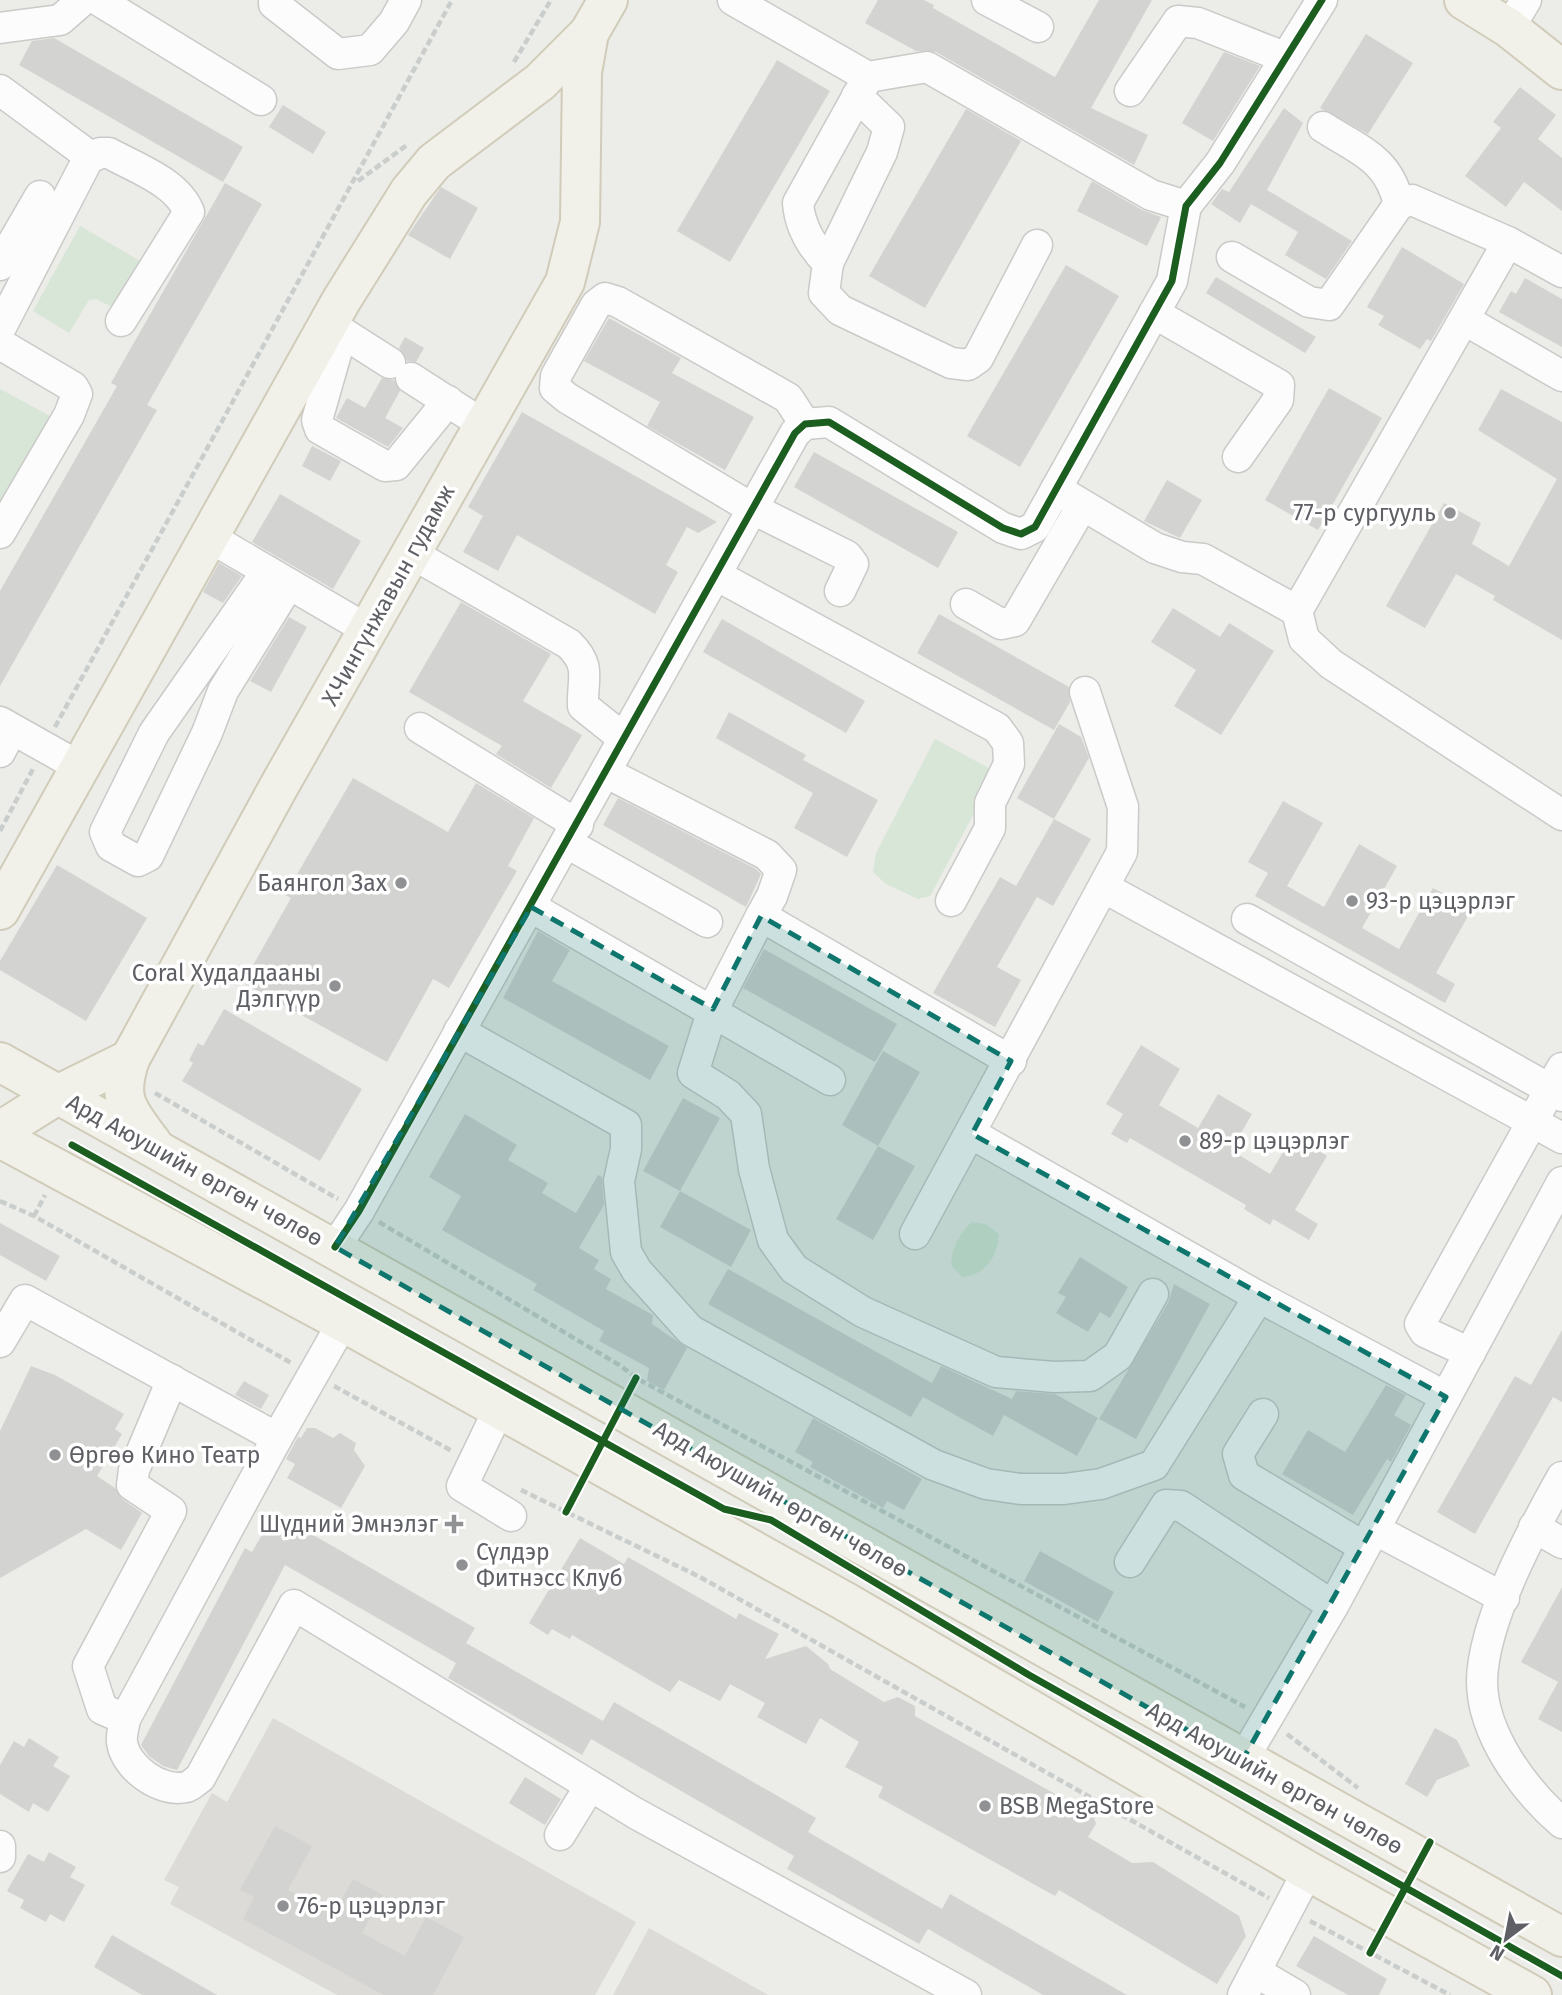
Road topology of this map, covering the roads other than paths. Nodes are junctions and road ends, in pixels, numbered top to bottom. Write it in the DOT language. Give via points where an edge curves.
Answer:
graph roads {
  1 [pos="83,0"];
  2 [pos="98,0"];
  3 [pos="274,0"];
  4 [pos="406,0"];
  5 [pos="608,0"];
  6 [pos="733,0"];
  7 [pos="987,0"];
  8 [pos="1322,0"];
  9 [pos="1464,0"];
  10 [pos="1518,14"];
  11 [pos="1038,27"];
  12 [pos="0,28"];
  13 [pos="589,33"];
  14 [pos="1284,57"];
  15 [pos="1562,70"];
  16 [pos="863,86"];
  17 [pos="0,90"];
  18 [pos="1130,91"];
  19 [pos="261,100"];
  20 [pos="12,113"];
  21 [pos="1323,127"];
  22 [pos="88,159"];
  23 [pos="40,196"];
  24 [pos="1399,204"];
  25 [pos="1186,206"];
  26 [pos="1508,242"];
  27 [pos="1037,245"];
  28 [pos="1232,257"];
  29 [pos="828,263"];
  30 [pos="0,265"];
  31 [pos="1562,272"];
  32 [pos="1154,313"];
  33 [pos="121,321"];
  34 [pos="1478,327"];
  35 [pos="338,330"];
  36 [pos="0,331"];
  37 [pos="1562,376"];
  38 [pos="448,401"];
  39 [pos="806,424"];
  40 [pos="484,425"];
  41 [pos="1238,457"];
  42 [pos="1056,489"];
  43 [pos="1082,506"];
  44 [pos="753,509"];
  45 [pos="0,533"];
  46 [pos="209,537"];
  47 [pos="411,553"];
  48 [pos="716,575"];
  49 [pos="278,577"];
  50 [pos="839,591"];
  51 [pos="966,604"];
  52 [pos="1297,611"];
  53 [pos="368,630"];
  54 [pos="1085,692"];
  55 [pos="420,728"];
  56 [pos="4,734"];
  57 [pos="623,738"];
  58 [pos="80,767"];
  59 [pos="607,773"];
  60 [pos="1562,815"];
  61 [pos="573,834"];
  62 [pos="1105,887"];
  63 [pos="951,901"];
  64 [pos="531,907"];
  65 [pos="0,910"];
  66 [pos="761,916"];
  67 [pos="1247,919"];
  68 [pos="707,922"];
  69 [pos="713,1009"];
  70 [pos="459,1031"];
  71 [pos="1012,1061"];
  72 [pos="0,1062"];
  73 [pos="126,1074"];
  74 [pos="830,1080"];
  75 [pos="1558,1085"];
  76 [pos="59,1094"];
  77 [pos="1534,1123"];
  78 [pos="0,1131"];
  79 [pos="972,1134"];
  80 [pos="0,1138"];
  81 [pos="1562,1138"];
  82 [pos="156,1149"];
  83 [pos="1562,1182"];
  84 [pos="915,1234"];
  85 [pos="335,1247"];
  86 [pos="1153,1294"];
  87 [pos="1259,1297"];
  88 [pos="343,1322"];
  89 [pos="0,1342"];
  90 [pos="1470,1353"];
  91 [pos="172,1380"];
  92 [pos="1446,1397"];
  93 [pos="499,1409"];
  94 [pos="1263,1414"];
  95 [pos="276,1438"];
  96 [pos="1562,1477"];
  97 [pos="511,1516"];
  98 [pos="1534,1527"];
  99 [pos="1369,1538"];
  100 [pos="1562,1543"];
  101 [pos="892,1561"];
  102 [pos="1130,1563"];
  103 [pos="1504,1598"];
  104 [pos="846,1602"];
  105 [pos="1333,1606"];
  106 [pos="125,1719"];
  107 [pos="1241,1760"];
  108 [pos="590,1786"];
  109 [pos="1562,1823"];
  110 [pos="560,1835"];
  111 [pos="0,1846"];
  112 [pos="0,1857"];
  113 [pos="1308,1871"];
  114 [pos="1562,1937"];
  115 [pos="1250,1983"];
  116 [pos="966,1995"];
  117 [pos="1294,1995"];
  118 [pos="1532,1995"];
  1 -- 12 [label="street" via="60,20"];
  2 -- 19 [label="street"];
  3 -- 4 [label="street" via="274,5 338,54 370,50"];
  5 -- 13 [label="main road, Х.Чингүнжавын гудамж"];
  6 -- 16 [label="street"];
  7 -- 11 [label="street"];
  8 -- 14 [label="street"];
  9 -- 10 [label="main road"];
  10 -- 15 [label="main road"];
  13 -- 35 [label="main road, Х.Чингүнжавын гудамж" via="523,96 434,162 409,191"];
  13 -- 40 [label="main road, Х.Чингүнжавын гудамж" via="582,72 580,222 565,282"];
  14 -- 18 [label="street" via="1198,23 1178,22"];
  14 -- 25 [label="street" via="1220,163"];
  16 -- 25 [label="street" via="927,67 1151,195"];
  16 -- 29 [label="street" via="889,127 882,152"];
  16 -- 29 [label="street" via="798,203 808,239"];
  17 -- 20 [label="street"];
  20 -- 22 [label="street" via="84,152"];
  21 -- 24 [label="street" via="1384,166 1394,181"];
  22 -- 33 [label="street" via="109,153 173,189 189,212"];
  22 -- 36 [label="street"];
  23 -- 30 [label="street"];
  24 -- 26 [label="street" via="1412,200"];
  24 -- 28 [label="street" via="1329,305 1310,302"];
  25 -- 32 [label="street" via="1172,281"];
  26 -- 31 [label="street"];
  26 -- 52 [label="street"];
  27 -- 29 [label="street" via="978,358 968,365 951,363 840,310 824,293"];
  32 -- 41 [label="street" via="1279,384 1278,400"];
  32 -- 42 [label="street"];
  34 -- 37 [label="street"];
  35 -- 38 [label="street"];
  35 -- 38 [label="street" via="337,350 317,419 320,429 386,466 396,465"];
  35 -- 46 [label="main road, Х.Чингүнжавын гудамж"];
  36 -- 45 [label="street" via="77,394"];
  38 -- 40 [label="street"];
  39 -- 42 [label="street" via="829,422 1003,528 1021,534 1035,527"];
  39 -- 44 [label="street" via="795,433"];
  39 -- 44 [label="street" via="788,398 764,384 618,302 605,298 596,305 556,376 555,388"];
  40 -- 47 [label="main road, Х.Чингүнжавын гудамж"];
  42 -- 43 [label="street"];
  43 -- 51 [label="street" via="1015,621 1001,624"];
  43 -- 52 [label="street" via="1155,548 1203,559"];
  44 -- 48 [label="street"];
  44 -- 50 [label="street" via="847,556 853,564"];
  46 -- 49 [label="street"];
  46 -- 58 [label="main road, Х.Чингүнжавын гудамж"];
  47 -- 53 [label="main road, Х.Чингүнжавын гудамж"];
  47 -- 57 [label="street" via="569,645 583,658 586,670 583,706"];
  48 -- 57 [label="street"];
  48 -- 63 [label="street" via="997,729 1008,743 1009,764 990,803 990,828"];
  49 -- 49 [label="street" via="154,733 105,832 111,846 138,861 148,856"];
  49 -- 53 [label="street"];
  52 -- 60 [label="street" via="1304,639 1331,664"];
  53 -- 73 [label="main road, Х.Чингүнжавын гудамж"];
  54 -- 62 [label="street" via="1123,807 1122,852"];
  55 -- 61 [label="street"];
  56 -- 58 [label="street"];
  57 -- 59 [label="street"];
  58 -- 65 [label="main road, Х.Чингүнжавын гудамж"];
  59 -- 61 [label="street"];
  59 -- 66 [label="street" via="767,855 781,870"];
  61 -- 64 [label="street"];
  61 -- 68 [label="street"];
  62 -- 71 [label="street"];
  62 -- 77 [label="street"];
  64 -- 69 [label="street"];
  64 -- 70 [label="street"];
  66 -- 69 [label="street"];
  66 -- 71 [label="street"];
  67 -- 75 [label="street"];
  69 -- 74 [label="street"];
  69 -- 86 [label="street" via="693,1073 729,1095 746,1114 763,1213 773,1240 794,1269 863,1312 996,1372 1054,1377 1090,1376 1118,1356"];
  70 -- 85 [label="street"];
  70 -- 87 [label="street" via="626,1125 619,1181 626,1252 637,1271 690,1330 934,1465 986,1483 1064,1489 1101,1484 1154,1465"];
  71 -- 79 [label="street"];
  72 -- 76 [label="main road, Ард Аюушийн өргөн чөлөө"];
  73 -- 76 [label="main road"];
  73 -- 82 [label="main road" via="127,1110"];
  75 -- 77 [label="street"];
  76 -- 78 [label="main road"];
  76 -- 82 [label="main road, Ард Аюушийн өргөн чөлөө"];
  77 -- 81 [label="street"];
  77 -- 90 [label="street" via="1420,1324 1425,1332"];
  79 -- 84 [label="street"];
  79 -- 87 [label="street"];
  80 -- 88 [label="main road"];
  82 -- 85 [label="main road, Ард Аюушийн өргөн чөлөө"];
  83 -- 90 [label="street"];
  85 -- 101 [label="main road, Ард Аюушийн өргөн чөлөө" via="627,1393"];
  87 -- 92 [label="street"];
  88 -- 93 [label="main road"];
  88 -- 95 [label="street"];
  89 -- 91 [label="street" via="25,1300"];
  90 -- 92 [label="street"];
  91 -- 95 [label="street"];
  91 -- 106 [label="street" via="132,1485 171,1511 88,1666 102,1709"];
  92 -- 99 [label="street"];
  93 -- 97 [label="street" via="462,1486"];
  93 -- 104 [label="main road"];
  94 -- 99 [label="street" via="1238,1454 1244,1475"];
  95 -- 106 [label="street"];
  96 -- 98 [label="street"];
  98 -- 100 [label="street"];
  98 -- 103 [label="street"];
  99 -- 103 [label="street"];
  99 -- 105 [label="street"];
  101 -- 104 [label="main road" via="893,1584 887,1595 866,1603"];
  101 -- 107 [label="main road, Ард Аюушийн өргөн чөлөө"];
  102 -- 105 [label="street" via="1166,1505 1181,1506"];
  103 -- 109 [label="street" via="1483,1669 1487,1706 1511,1762 1529,1789"];
  104 -- 113 [label="main road"];
  105 -- 107 [label="street"];
  106 -- 108 [label="street" via="122,1741 129,1762 171,1788 188,1787 200,1778 294,1605"];
  107 -- 114 [label="main road, Ард Аюушийн өргөн чөлөө"];
  108 -- 110 [label="street"];
  108 -- 116 [label="street"];
  111 -- 112 [label="street"];
  113 -- 115 [label="street"];
  113 -- 118 [label="main road"];
  115 -- 117 [label="street"];
}
